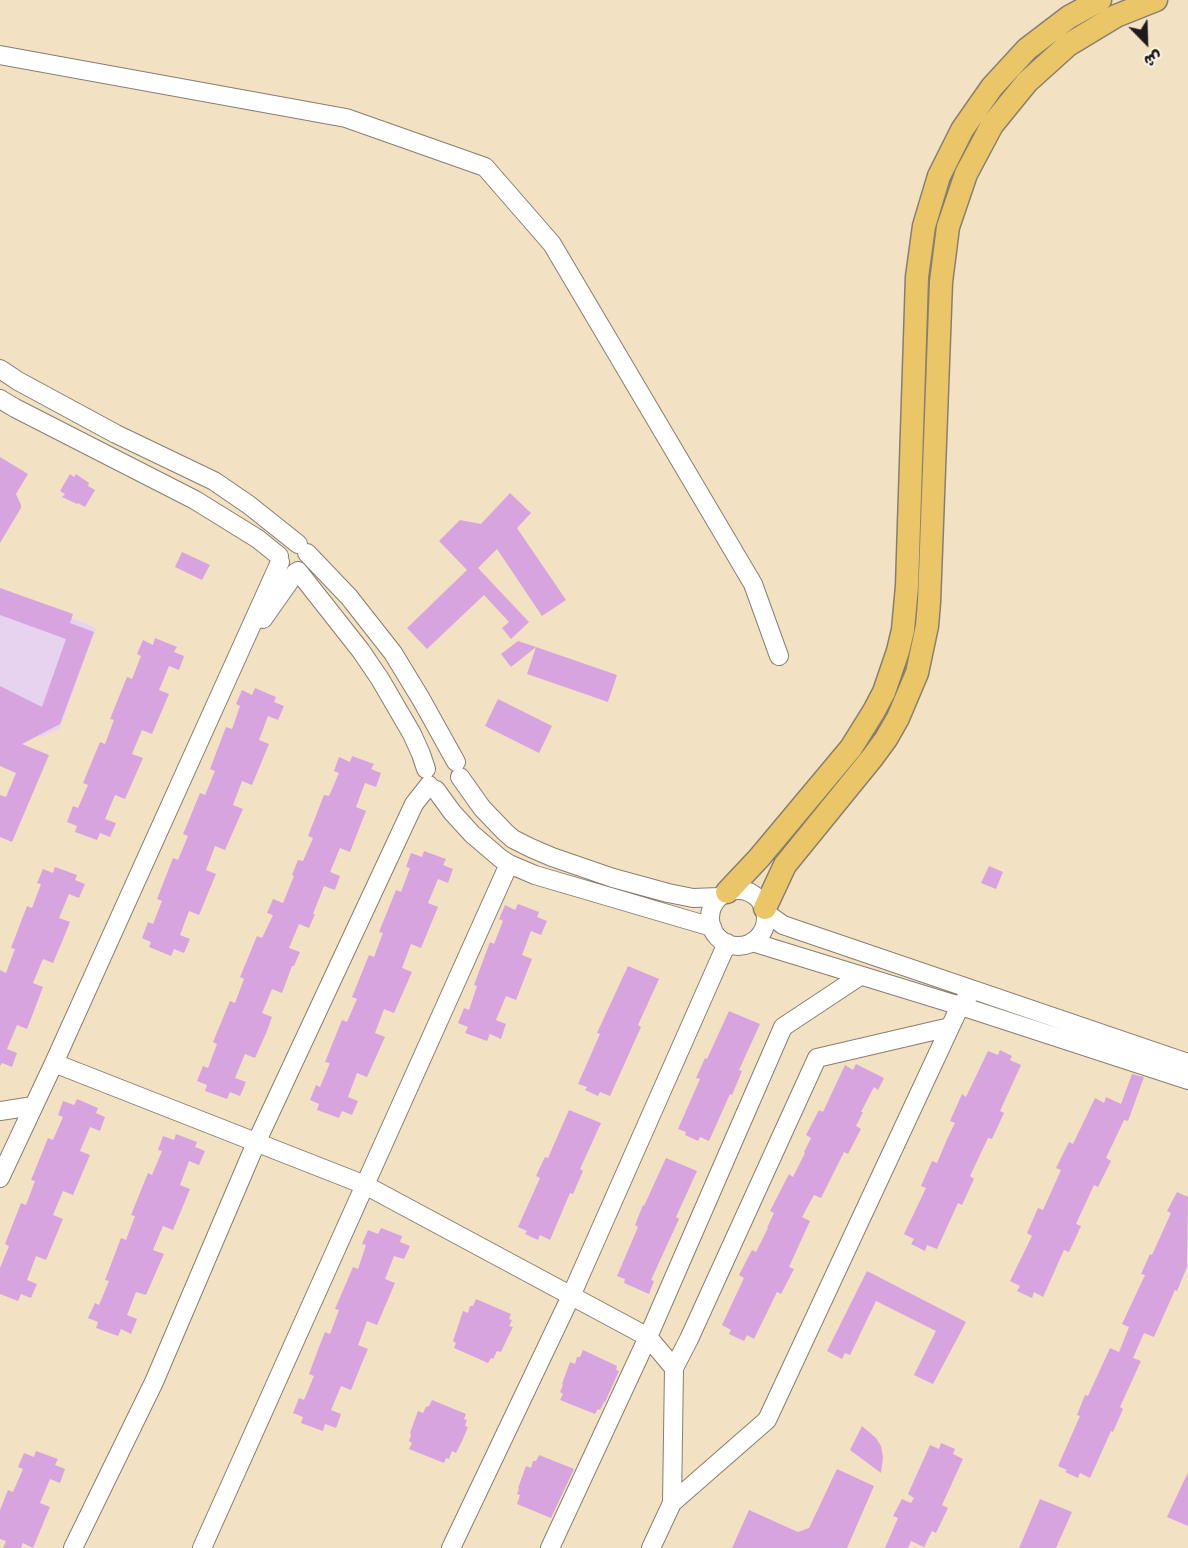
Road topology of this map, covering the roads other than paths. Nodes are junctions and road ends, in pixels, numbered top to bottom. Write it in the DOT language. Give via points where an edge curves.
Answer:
graph roads {
  1 [pos="1100,0"];
  2 [pos="1156,0"];
  3 [pos="0,55"];
  4 [pos="0,369"];
  5 [pos="0,399"];
  6 [pos="302,549"];
  7 [pos="279,559"];
  8 [pos="297,572"];
  9 [pos="243,647"];
  10 [pos="779,656"];
  11 [pos="458,769"];
  12 [pos="430,781"];
  13 [pos="508,864"];
  14 [pos="723,895"];
  15 [pos="765,910"];
  16 [pos="712,927"];
  17 [pos="752,942"];
  18 [pos="727,943"];
  19 [pos="860,976"];
  20 [pos="973,990"];
  21 [pos="960,1006"];
  22 [pos="950,1027"];
  23 [pos="54,1063"];
  24 [pos="1188,1063"];
  25 [pos="1188,1080"];
  26 [pos="33,1106"];
  27 [pos="0,1111"];
  28 [pos="256,1143"];
  29 [pos="0,1178"];
  30 [pos="365,1185"];
  31 [pos="571,1296"];
  32 [pos="648,1337"];
  33 [pos="674,1368"];
  34 [pos="672,1503"];
  35 [pos="73,1548"];
  36 [pos="202,1548"];
  37 [pos="451,1548"];
  38 [pos="550,1548"];
  39 [pos="651,1548"];
  1 -- 14 [label="main road" via="1069,17 1028,49 992,87 962,130 939,176 924,226 917,277 907,586 898,651 884,692 857,739 759,858"];
  2 -- 15 [label="main road" via="1116,16 1068,45 1027,82 992,125 966,174 948,227 941,282 929,602 917,673 886,739 785,866"];
  3 -- 10 [label="street" via="346,118 485,167 552,244 753,584"];
  4 -- 6 [label="street" via="116,434 214,481"];
  5 -- 7 [label="street" via="195,500 258,540"];
  6 -- 7 [label="street" via="294,543 286,546"];
  6 -- 8 [label="street" via="307,562"];
  6 -- 11 [label="street" via="349,597 393,653"];
  7 -- 8 [label="street" via="284,569"];
  7 -- 9 [label="street"];
  8 -- 9 [label="street"];
  8 -- 12 [label="street" via="380,679 412,734"];
  9 -- 23 [label="street"];
  11 -- 12 [label="street" via="451,789 441,791"];
  11 -- 12 [label="street" via="447,756 436,757 431,760"];
  11 -- 14 [label="street" via="482,808 505,832 531,848 668,893 693,898"];
  12 -- 13 [label="street" via="472,834"];
  12 -- 28 [label="street" via="414,804"];
  13 -- 16 [label="street"];
  13 -- 30 [label="street"];
  14 -- 15 [label="street" via="745,891 760,900"];
  14 -- 16 [label="street" via="713,906"];
  15 -- 17 [label="street" via="764,929"];
  15 -- 20 [label="street" via="783,925"];
  16 -- 18 [label="street"];
  17 -- 18 [label="street" via="735,946"];
  17 -- 19 [label="street"];
  18 -- 31 [label="street"];
  19 -- 21 [label="street"];
  19 -- 32 [label="street" via="783,1027"];
  20 -- 21 [label="street"];
  20 -- 24 [label="street"];
  21 -- 22 [label="street"];
  21 -- 25 [label="street"];
  22 -- 33 [label="street" via="817,1058"];
  22 -- 34 [label="street" via="767,1420"];
  23 -- 26 [label="street"];
  23 -- 28 [label="street"];
  26 -- 27 [label="street"];
  26 -- 29 [label="street"];
  28 -- 30 [label="street"];
  28 -- 35 [label="street" via="154,1382"];
  30 -- 31 [label="street"];
  30 -- 36 [label="street"];
  31 -- 32 [label="street"];
  31 -- 37 [label="street"];
  32 -- 33 [label="street"];
  32 -- 38 [label="street"];
  33 -- 34 [label="street"];
  34 -- 39 [label="street"];
}
